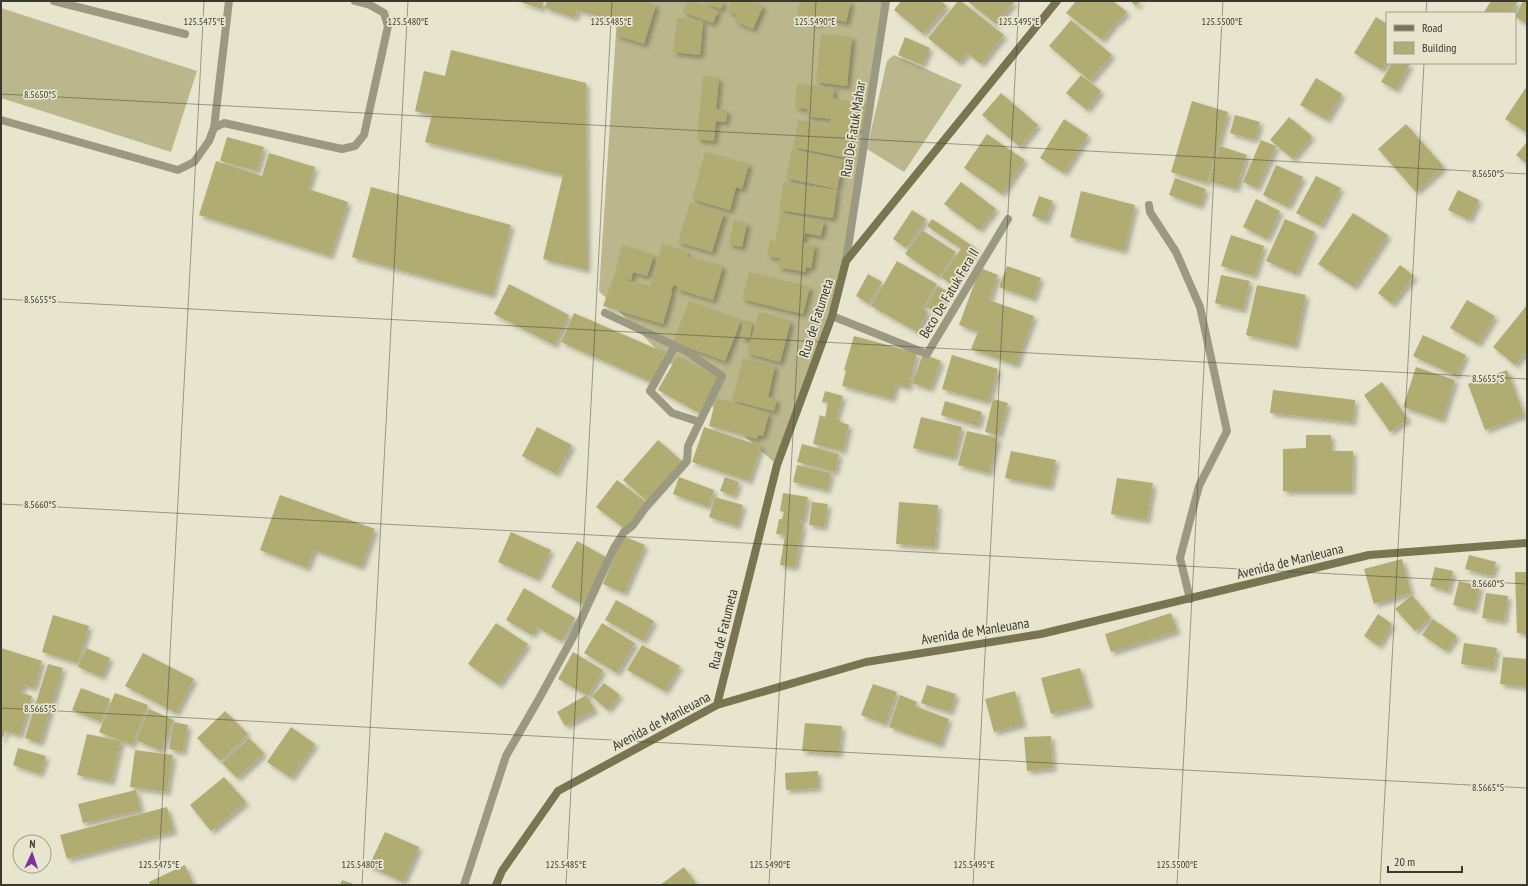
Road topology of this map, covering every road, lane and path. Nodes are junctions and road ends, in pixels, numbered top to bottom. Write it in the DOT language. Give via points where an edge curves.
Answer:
graph roads {
  1 [pos="54,1"];
  2 [pos="229,1"];
  3 [pos="355,1"];
  4 [pos="886,1"];
  5 [pos="1058,1"];
  6 [pos="185,34"];
  7 [pos="1,120"];
  8 [pos="214,128"];
  9 [pos="1149,205"];
  10 [pos="1008,219"];
  11 [pos="846,262"];
  12 [pos="605,313"];
  13 [pos="832,316"];
  14 [pos="675,346"];
  15 [pos="700,422"];
  16 [pos="1527,543"];
  17 [pos="1190,599"];
  18 [pos="717,705"];
  19 [pos="464,885"];
  20 [pos="496,885"];
  1 -- 6 [label="street"];
  2 -- 8 [label="street"];
  3 -- 8 [label="street" via="384,12 388,26 364,135 355,146 342,149 224,123"];
  4 -- 11 [label="street, Rua De Fatuk Mahar"];
  5 -- 11 [label="street, Rua de Fatumeta"];
  7 -- 8 [label="street" via="178,170 194,162 209,141"];
  9 -- 17 [label="street" via="1150,212 1176,252 1200,307 1227,431 1199,486 1180,558"];
  10 -- 13 [label="street, Beco De Fatuk Fera II" via="927,354"];
  11 -- 13 [label="street, Rua de Fatumeta"];
  12 -- 14 [label="street"];
  13 -- 18 [label="street, Rua de Fatumeta" via="777,465"];
  14 -- 15 [label="street" via="722,376"];
  14 -- 15 [label="street" via="650,391 672,413"];
  15 -- 19 [label="street" via="688,446 687,461 633,525 624,532 614,548 574,635 506,756"];
  16 -- 17 [label="street, Avenida de Manleuana" via="1369,555"];
  17 -- 18 [label="street, Avenida de Manleuana" via="1041,634 866,662"];
  18 -- 20 [label="street, Avenida de Manleuana" via="558,791 502,871"];
}
